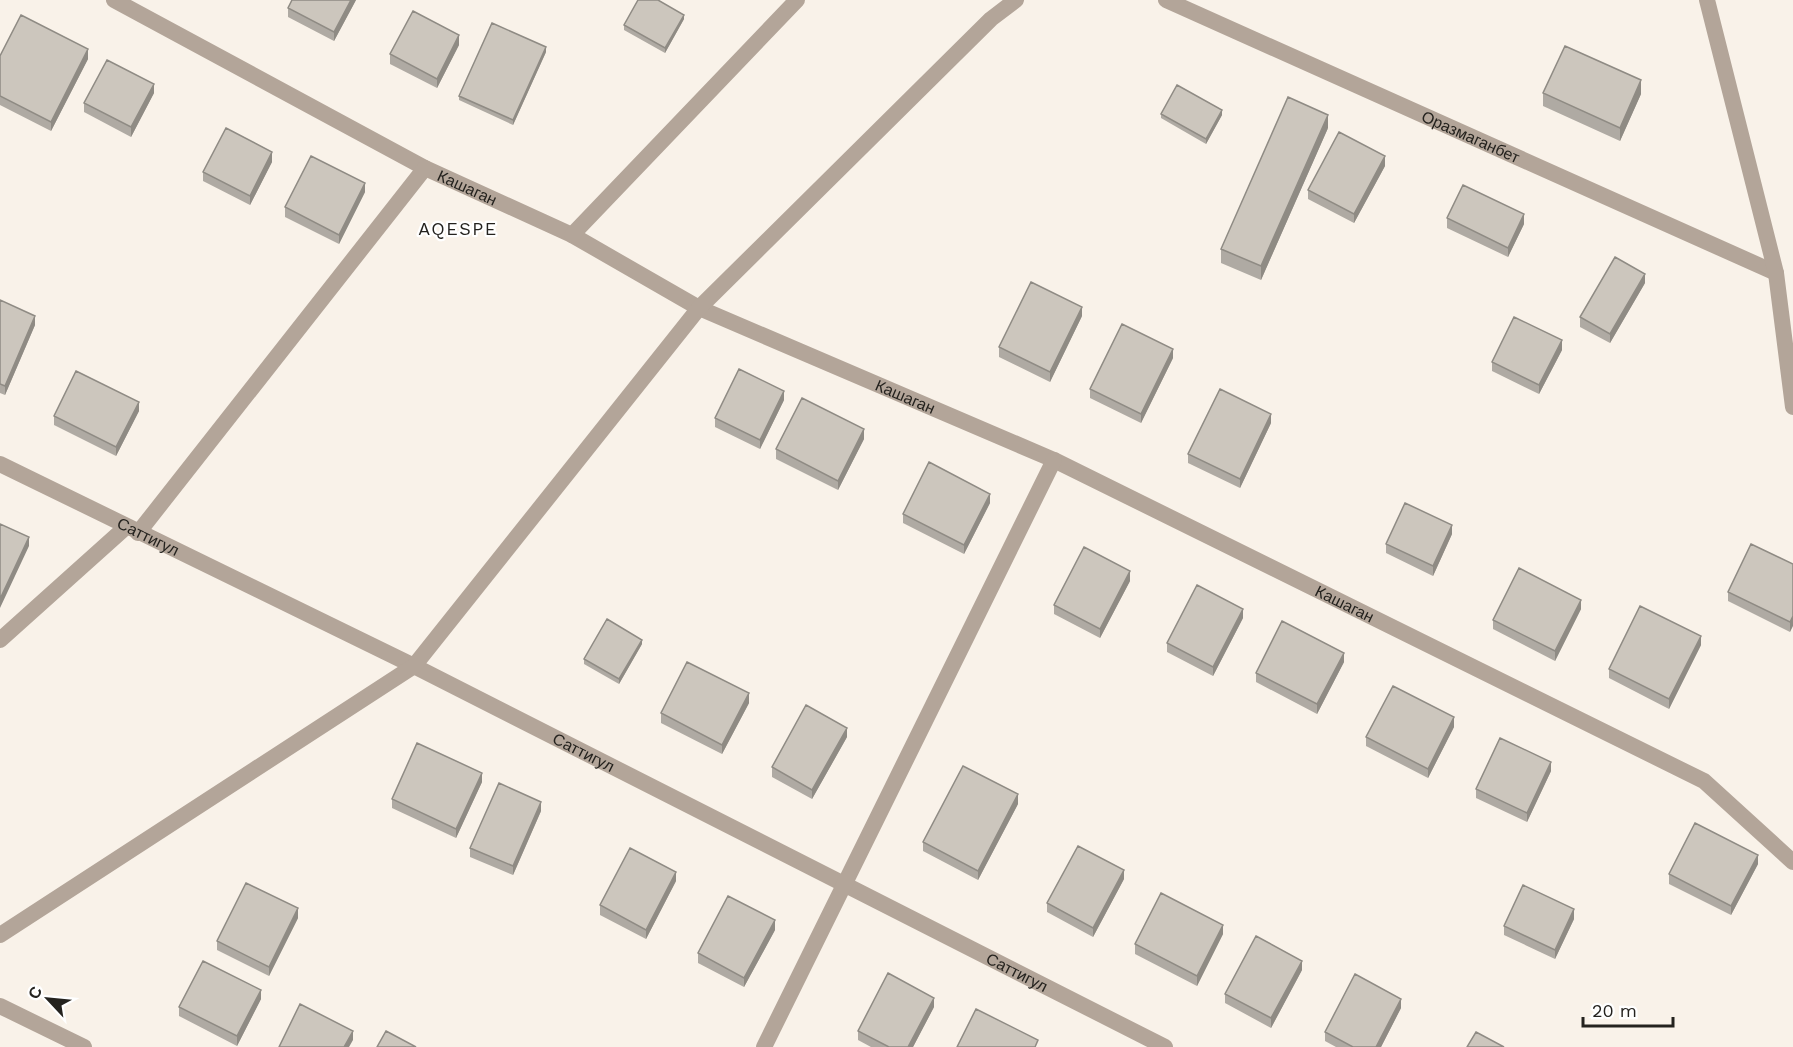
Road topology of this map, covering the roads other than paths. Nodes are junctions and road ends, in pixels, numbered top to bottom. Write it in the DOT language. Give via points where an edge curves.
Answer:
graph roads {
  1 [pos="114,0"];
  2 [pos="797,0"];
  3 [pos="1016,0"];
  4 [pos="1166,0"];
  5 [pos="1707,0"];
  6 [pos="425,168"];
  7 [pos="572,235"];
  8 [pos="1776,273"];
  9 [pos="699,308"];
  10 [pos="1793,407"];
  11 [pos="1054,459"];
  12 [pos="0,464"];
  13 [pos="132,530"];
  14 [pos="0,640"];
  15 [pos="414,666"];
  16 [pos="1793,862"];
  17 [pos="844,885"];
  18 [pos="0,936"];
  19 [pos="0,1006"];
  20 [pos="84,1047"];
  21 [pos="764,1047"];
  22 [pos="1165,1047"];
  1 -- 6 [label="street, Кашаган"];
  2 -- 7 [label="street"];
  3 -- 9 [label="street" via="991,19"];
  4 -- 8 [label="street, Оразмаганбет"];
  5 -- 8 [label="street"];
  6 -- 7 [label="street, Кашаган"];
  6 -- 13 [label="street"];
  7 -- 9 [label="street, Кашаган"];
  8 -- 10 [label="street"];
  9 -- 11 [label="street, Кашаган"];
  9 -- 15 [label="street"];
  11 -- 16 [label="street, Кашаган" via="1704,781"];
  11 -- 17 [label="street"];
  12 -- 13 [label="street, Саттигул"];
  13 -- 14 [label="street"];
  13 -- 15 [label="street, Саттигул"];
  15 -- 17 [label="street, Саттигул"];
  15 -- 18 [label="street"];
  17 -- 21 [label="street"];
  17 -- 22 [label="street, Саттигул"];
  19 -- 20 [label="street"];
}
